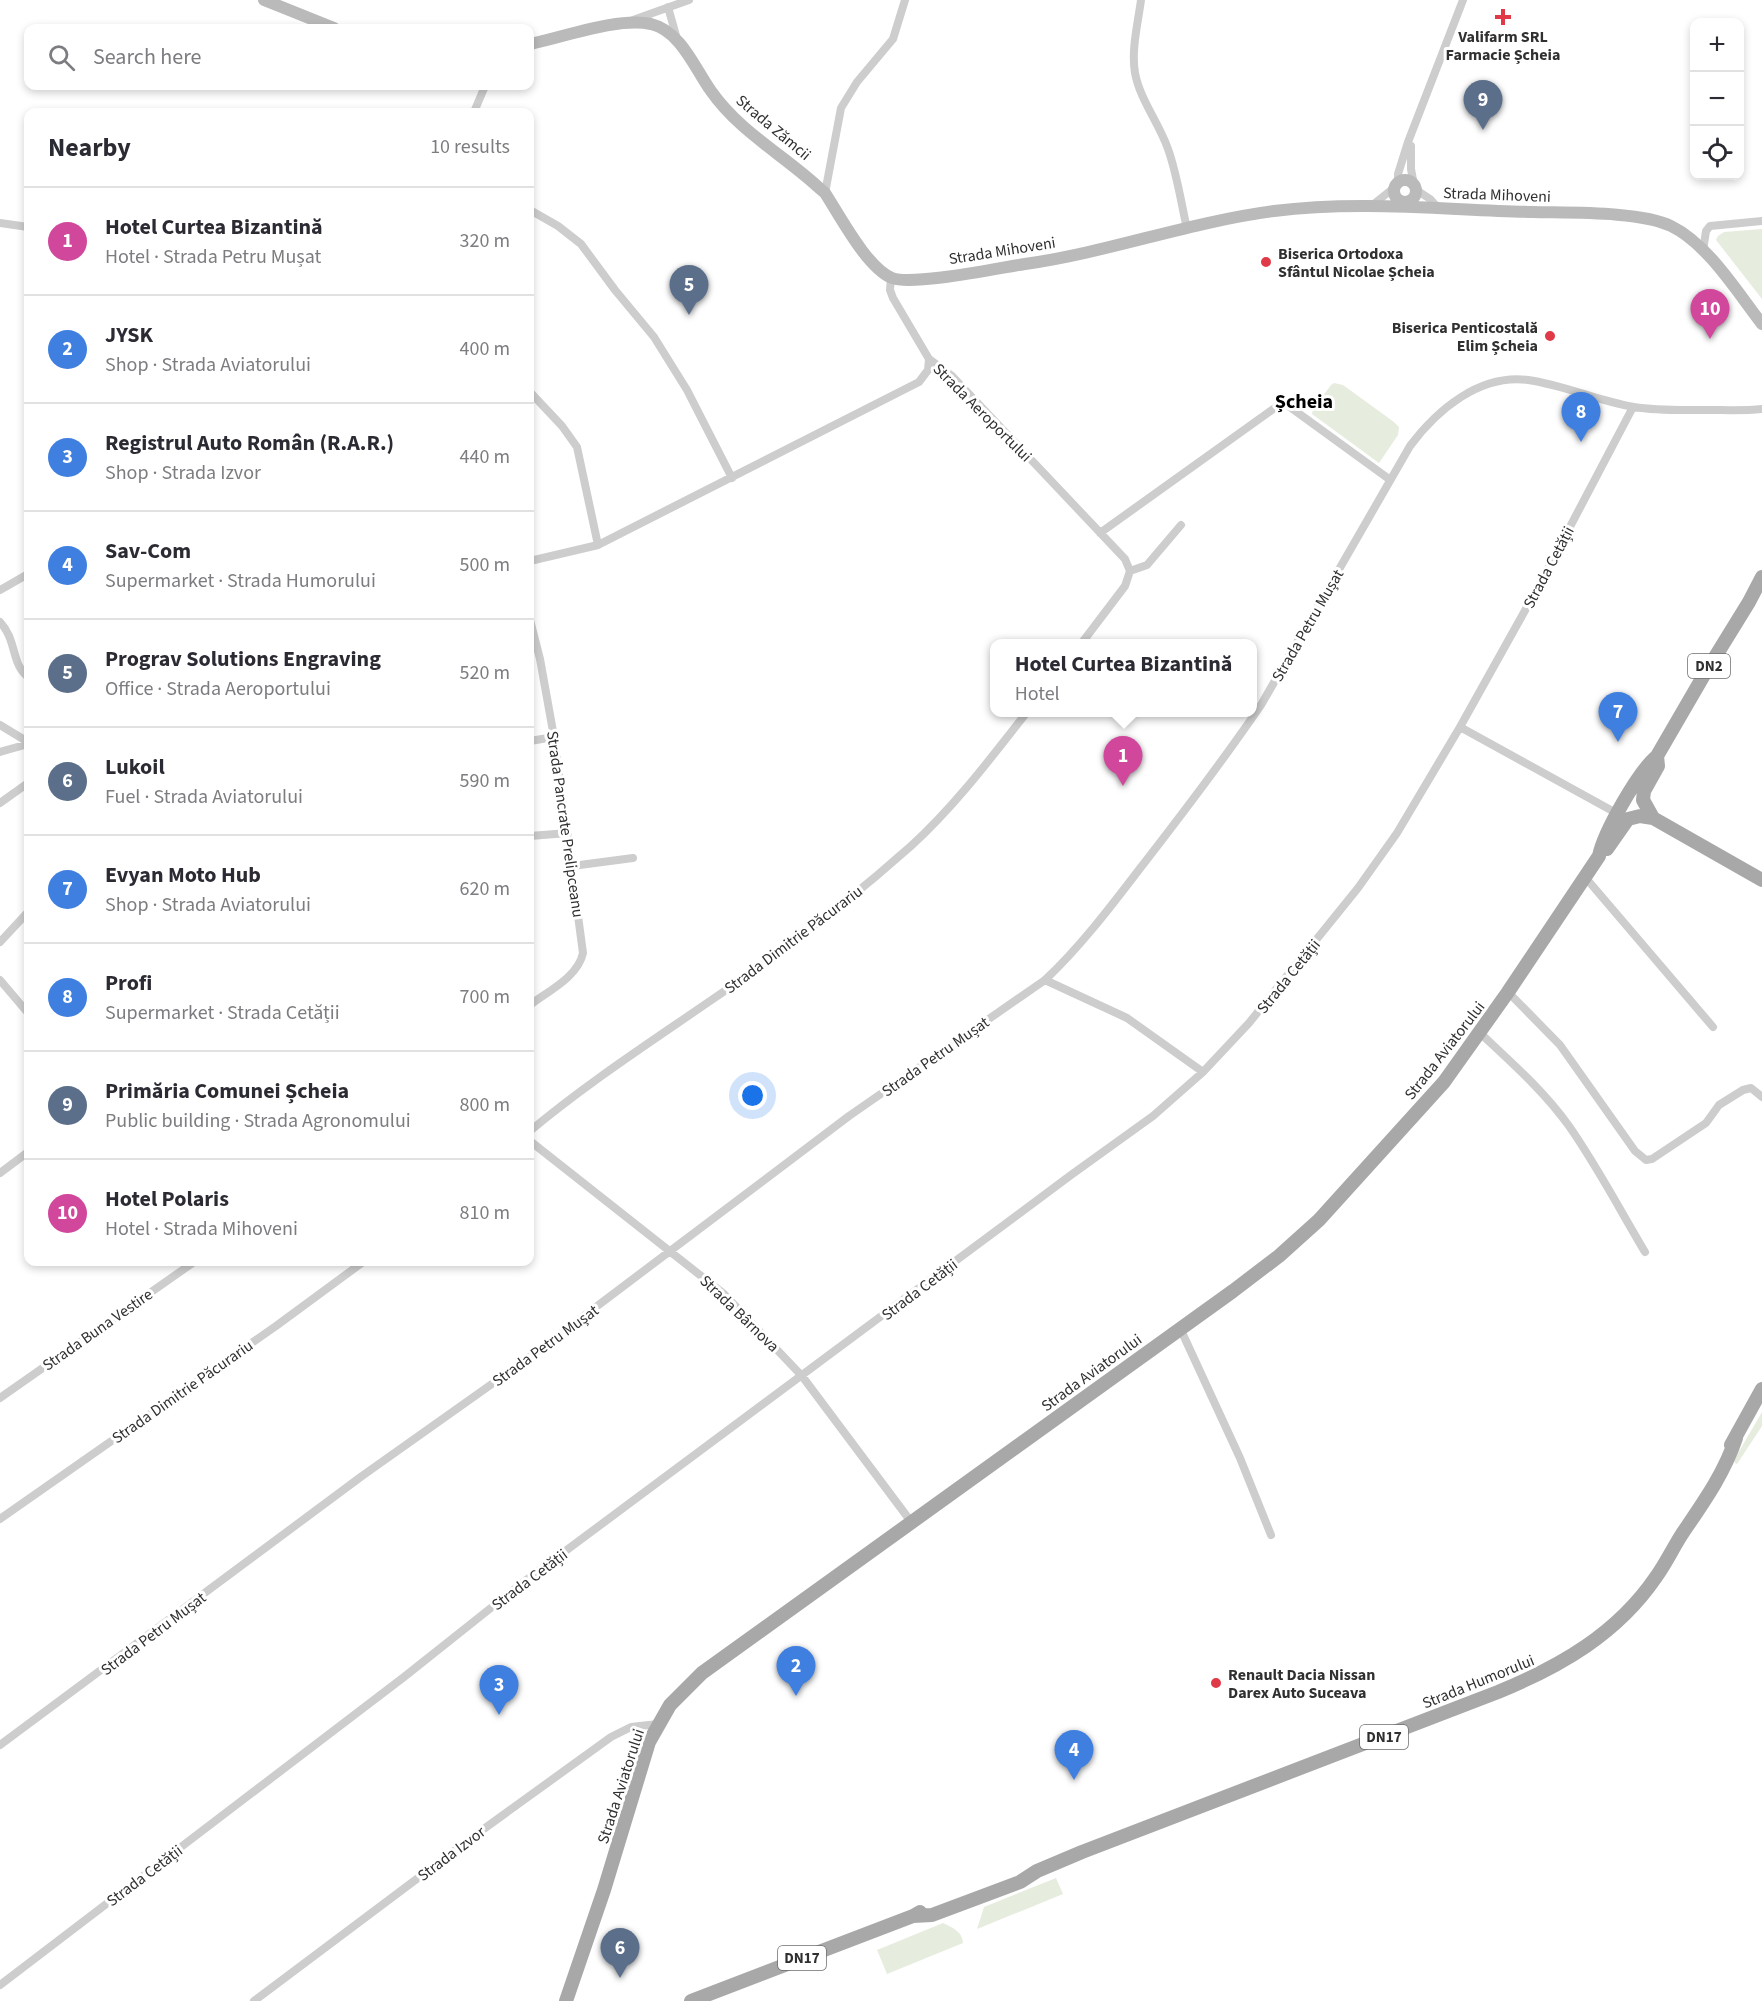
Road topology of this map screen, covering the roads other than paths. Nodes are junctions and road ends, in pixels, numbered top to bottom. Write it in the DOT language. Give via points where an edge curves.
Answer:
graph roads {
  1 [pos="264,0"];
  2 [pos="689,0"];
  3 [pos="905,0"];
  4 [pos="1140,0"];
  5 [pos="1463,0"];
  6 [pos="668,8"];
  7 [pos="624,23"];
  8 [pos="324,24"];
  9 [pos="678,42"];
  10 [pos="534,43"];
  11 [pos="483,90"];
  12 [pos="476,108"];
  13 [pos="1412,134"];
  14 [pos="1396,185"];
  15 [pos="825,193"];
  16 [pos="1409,196"];
  17 [pos="1369,207"];
  18 [pos="1438,208"];
  19 [pos="534,212"];
  20 [pos="1762,221"];
  21 [pos="0,223"];
  22 [pos="24,226"];
  23 [pos="1187,229"];
  24 [pos="1703,251"];
  25 [pos="891,277"];
  26 [pos="1762,324"];
  27 [pos="929,359"];
  28 [pos="534,396"];
  29 [pos="1634,407"];
  30 [pos="1762,409"];
  31 [pos="732,478"];
  32 [pos="1389,479"];
  33 [pos="1181,525"];
  34 [pos="1100,533"];
  35 [pos="598,545"];
  36 [pos="534,560"];
  37 [pos="1131,571"];
  38 [pos="24,576"];
  39 [pos="1762,577"];
  40 [pos="0,590"];
  41 [pos="0,622"];
  42 [pos="534,635"];
  43 [pos="1085,639"];
  44 [pos="24,674"];
  45 [pos="1257,711"];
  46 [pos="1023,717"];
  47 [pos="1253,717"];
  48 [pos="0,726"];
  49 [pos="1460,727"];
  50 [pos="554,737"];
  51 [pos="534,740"];
  52 [pos="24,741"];
  53 [pos="24,744"];
  54 [pos="0,752"];
  55 [pos="1657,756"];
  56 [pos="24,786"];
  57 [pos="0,803"];
  58 [pos="1618,814"];
  59 [pos="1653,818"];
  60 [pos="568,833"];
  61 [pos="534,836"];
  62 [pos="1599,856"];
  63 [pos="633,858"];
  64 [pos="572,866"];
  65 [pos="1585,877"];
  66 [pos="1762,880"];
  67 [pos="24,916"];
  68 [pos="0,942"];
  69 [pos="0,980"];
  70 [pos="1045,980"];
  71 [pos="1508,993"];
  72 [pos="534,1002"];
  73 [pos="24,1008"];
  74 [pos="1713,1027"];
  75 [pos="1480,1033"];
  76 [pos="1203,1072"];
  77 [pos="1762,1097"];
  78 [pos="534,1128"];
  79 [pos="534,1144"];
  80 [pos="24,1155"];
  81 [pos="0,1173"];
  82 [pos="671,1252"];
  83 [pos="1645,1252"];
  84 [pos="188,1266"];
  85 [pos="358,1266"];
  86 [pos="1180,1328"];
  87 [pos="802,1377"];
  88 [pos="1762,1389"];
  89 [pos="0,1398"];
  90 [pos="0,1519"];
  91 [pos="912,1523"];
  92 [pos="1271,1535"];
  93 [pos="658,1724"];
  94 [pos="0,1745"];
  95 [pos="0,1985"];
  96 [pos="255,2001"];
  97 [pos="566,2001"];
  98 [pos="691,2001"];
  1 -- 8 [label="main road"];
  2 -- 6 [label="street, Strada Zămcii"];
  3 -- 15 [label="street" via="893,39 841,108"];
  4 -- 23 [label="street" via="1135,71 1168,150"];
  5 -- 13 [label="street"];
  6 -- 7 [label="street, Strada Zămcii"];
  6 -- 9 [label="street"];
  7 -- 9 [label="main road, Strada Zămcii" via="652,24"];
  7 -- 10 [label="main road, Strada Zămcii"];
  9 -- 15 [label="main road, Strada Zămcii" via="738,122"];
  11 -- 12 [label="street"];
  13 -- 14 [label="street"];
  13 -- 16 [label="street"];
  14 -- 16 [label="main road" via="1394,194"];
  14 -- 16 [label="main road" via="1405,180"];
  14 -- 17 [label="street"];
  15 -- 25 [label="main road, Strada Zămcii" via="868,258"];
  16 -- 17 [label="main road, Strada Mihoveni"];
  16 -- 18 [label="main road, Strada Mihoveni"];
  16 -- 18 [label="street" via="1430,199"];
  17 -- 23 [label="main road, Strada Mihoveni" via="1276,210"];
  18 -- 24 [label="main road, Strada Mihoveni" via="1645,217 1682,232"];
  19 -- 31 [label="street" via="581,244 654,338 687,390"];
  20 -- 24 [label="street" via="1710,226"];
  21 -- 22 [label="street"];
  23 -- 25 [label="main road, Strada Mihoveni" via="1034,263 916,279"];
  24 -- 26 [label="main road, Strada Mihoveni"];
  25 -- 27 [label="street" via="893,298"];
  27 -- 31 [label="street, Strada Aeroportului" via="928,370 919,382"];
  27 -- 34 [label="street, Strada Aeroportului" via="952,376"];
  28 -- 35 [label="street" via="578,447"];
  29 -- 30 [label="street, Strada Petru Mușat"];
  29 -- 32 [label="street, Strada Petru Mușat" via="1527,380 1479,388 1448,405 1431,420"];
  29 -- 49 [label="street, Strada Cetății"];
  31 -- 35 [label="street, Strada Aeroportului"];
  32 -- 34 [label="street" via="1283,402"];
  32 -- 45 [label="street, Strada Petru Mușat"];
  33 -- 37 [label="street" via="1147,565"];
  34 -- 37 [label="street, Strada Aeroportului"];
  35 -- 36 [label="street, Strada Aeroportului"];
  37 -- 43 [label="street" via="1125,586"];
  38 -- 40 [label="street"];
  39 -- 55 [label="main road, DN2"];
  41 -- 44 [label="street" via="8,631"];
  42 -- 50 [label="street, Strada Pancrate Prelipceanu"];
  46 -- 78 [label="street, Strada Dimitrie Păcurariu" via="943,813 880,873 789,945"];
  47 -- 70 [label="street, Strada Petru Mușat" via="1116,900"];
  48 -- 52 [label="street"];
  49 -- 58 [label="street"];
  49 -- 76 [label="street, Strada Cetății" via="1358,888 1249,1023"];
  50 -- 51 [label="street"];
  50 -- 60 [label="street, Strada Pancrate Prelipceanu"];
  53 -- 54 [label="street"];
  55 -- 58 [label="main road, Strada Aviatorului" via="1647,764"];
  55 -- 59 [label="main road, DN2" via="1658,766 1643,800"];
  56 -- 57 [label="street"];
  58 -- 62 [label="main road, Strada Aviatorului" via="1601,843"];
  59 -- 62 [label="main road" via="1628,819"];
  59 -- 66 [label="main road"];
  60 -- 61 [label="street"];
  60 -- 64 [label="street, Strada Pancrate Prelipceanu"];
  62 -- 65 [label="main road, Strada Aviatorului"];
  63 -- 64 [label="street"];
  64 -- 72 [label="street, Strada Pancrate Prelipceanu" via="582,961 573,973"];
  65 -- 71 [label="main road, Strada Aviatorului"];
  65 -- 74 [label="street"];
  67 -- 68 [label="street"];
  69 -- 73 [label="street"];
  70 -- 76 [label="street" via="1127,1018"];
  70 -- 82 [label="street, Strada Petru Mușat" via="849,1116"];
  71 -- 75 [label="main road, Strada Aviatorului"];
  71 -- 77 [label="street" via="1560,1046 1635,1151 1646,1160 1706,1123 1719,1105 1743,1090 1751,1088"];
  75 -- 83 [label="street" via="1569,1126"];
  75 -- 86 [label="main road, Strada Aviatorului" via="1444,1082 1319,1220 1256,1274"];
  76 -- 87 [label="street, Strada Cetății" via="1153,1116"];
  79 -- 82 [label="street, Strada Bârnova"];
  80 -- 81 [label="street"];
  82 -- 87 [label="street, Strada Bârnova" via="724,1294"];
  82 -- 94 [label="street, Strada Petru Mușat"];
  84 -- 89 [label="street, Strada Buna Vestire"];
  85 -- 90 [label="street, Strada Dimitrie Păcurariu"];
  86 -- 91 [label="main road, Strada Aviatorului"];
  86 -- 92 [label="street"];
  87 -- 91 [label="street, Strada Bârnova"];
  87 -- 95 [label="street, Strada Cetății" via="521,1584"];
  88 -- 98 [label="main road, Strada Humorului / DN17" via="1724,1467 1656,1577 1628,1612 1593,1643 1548,1670 1037,1871 1017,1873"];
  91 -- 93 [label="main road, Strada Aviatorului" via="702,1673 670,1705"];
  93 -- 96 [label="street, Strada Izvor" via="631,1727 611,1737"];
  93 -- 97 [label="main road, Strada Aviatorului"];
}
